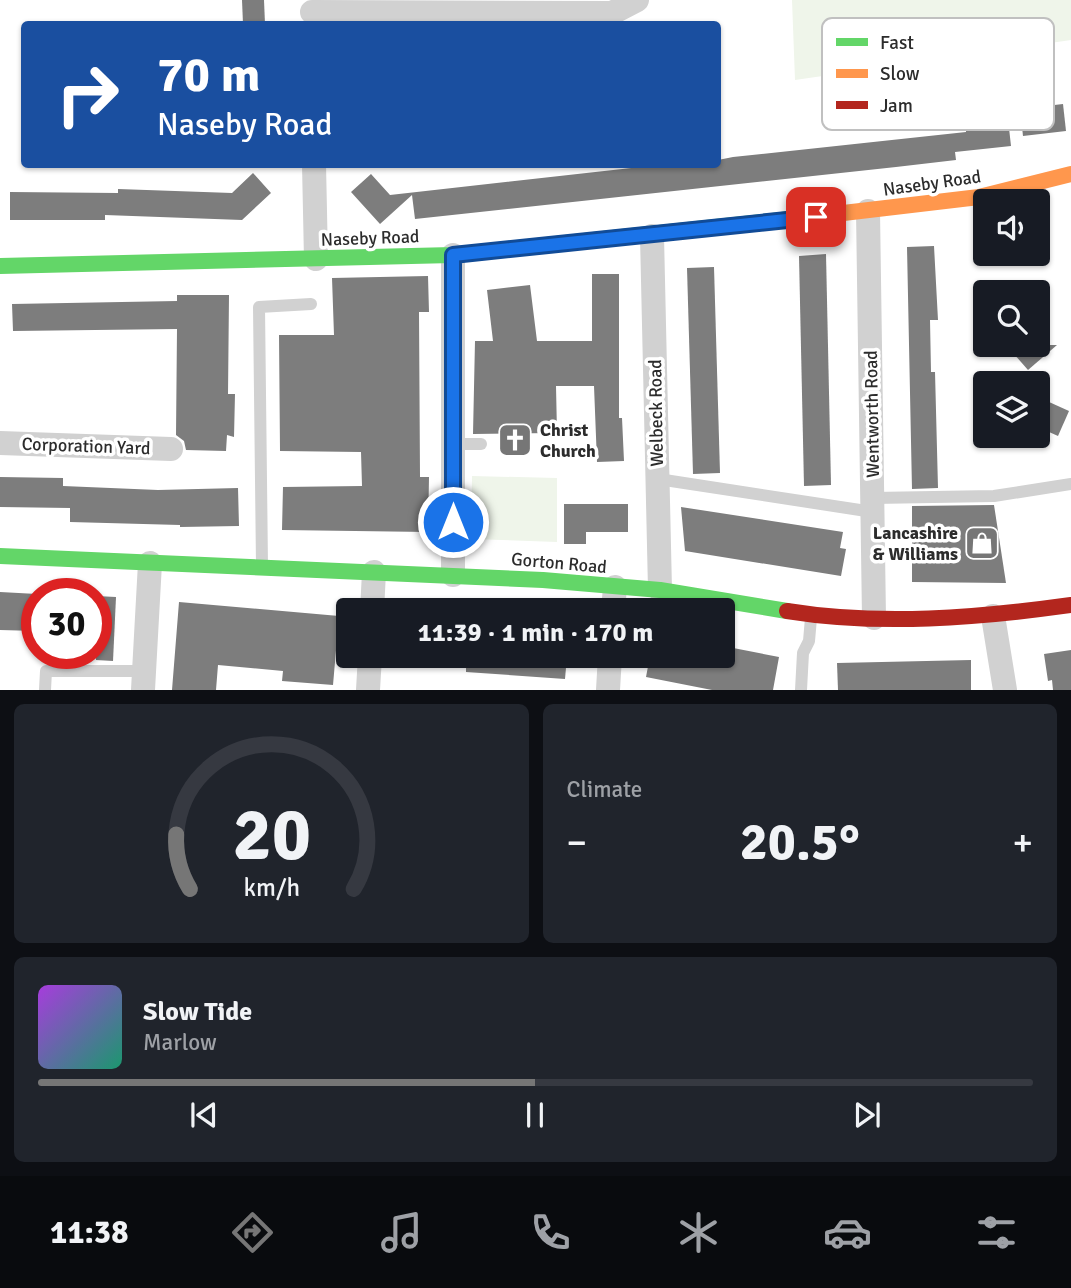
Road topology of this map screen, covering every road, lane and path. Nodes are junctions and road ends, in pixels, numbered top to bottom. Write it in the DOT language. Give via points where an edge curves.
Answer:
graph roads {
  1 [pos="637,0"];
  2 [pos="312,12"];
  3 [pos="314,168"];
  4 [pos="1071,174"];
  5 [pos="868,211"];
  6 [pos="652,236"];
  7 [pos="453,255"];
  8 [pos="316,259"];
  9 [pos="0,266"];
  10 [pos="311,304"];
  11 [pos="0,443"];
  12 [pos="454,444"];
  13 [pos="481,444"];
  14 [pos="171,449"];
  15 [pos="658,479"];
  16 [pos="1071,484"];
  17 [pos="873,505"];
  18 [pos="0,556"];
  19 [pos="150,563"];
  20 [pos="261,568"];
  21 [pos="374,572"];
  22 [pos="453,575"];
  23 [pos="660,590"];
  24 [pos="373,598"];
  25 [pos="607,598"];
  26 [pos="619,598"];
  27 [pos="1071,605"];
  28 [pos="812,615"];
  29 [pos="993,616"];
  30 [pos="874,618"];
  31 [pos="369,668"];
  32 [pos="609,668"];
  33 [pos="144,680"];
  34 [pos="45,690"];
  35 [pos="368,690"];
  36 [pos="608,690"];
  37 [pos="801,690"];
  38 [pos="1005,690"];
  1 -- 2 [label="street" via="612,13"];
  3 -- 8 [label="street"];
  4 -- 5 [label="main road, Naseby Road" via="979,197"];
  5 -- 6 [label="main road, Naseby Road"];
  5 -- 17 [label="street, Wentworth Road"];
  6 -- 7 [label="main road, Naseby Road"];
  6 -- 15 [label="street, Welbeck Road"];
  7 -- 8 [label="main road, Naseby Road"];
  7 -- 12 [label="street"];
  8 -- 9 [label="main road, Naseby Road"];
  10 -- 20 [label="lane" via="259,307"];
  11 -- 14 [label="street, Corporation Yard"];
  12 -- 13 [label="lane"];
  12 -- 22 [label="street"];
  15 -- 17 [label="lane"];
  15 -- 23 [label="street, Welbeck Road"];
  16 -- 17 [label="lane" via="994,496"];
  17 -- 30 [label="street, Wentworth Road"];
  18 -- 19 [label="main road, Gorton Road"];
  19 -- 20 [label="main road, Gorton Road"];
  19 -- 33 [label="street"];
  20 -- 21 [label="main road, Gorton Road"];
  21 -- 22 [label="main road, Gorton Road"];
  21 -- 24 [label="street"];
  22 -- 25 [label="main road, Gorton Road"];
  23 -- 26 [label="main road, Gorton Road"];
  23 -- 28 [label="main road, Gorton Road"];
  27 -- 29 [label="main road, Gorton Road"];
  28 -- 30 [label="main road, Gorton Road"];
  28 -- 37 [label="lane"];
  29 -- 30 [label="main road, Gorton Road"];
  29 -- 38 [label="street"];
  31 -- 35 [label="street"];
  32 -- 36 [label="street"];
  33 -- 34 [label="lane" via="46,671"];
}
